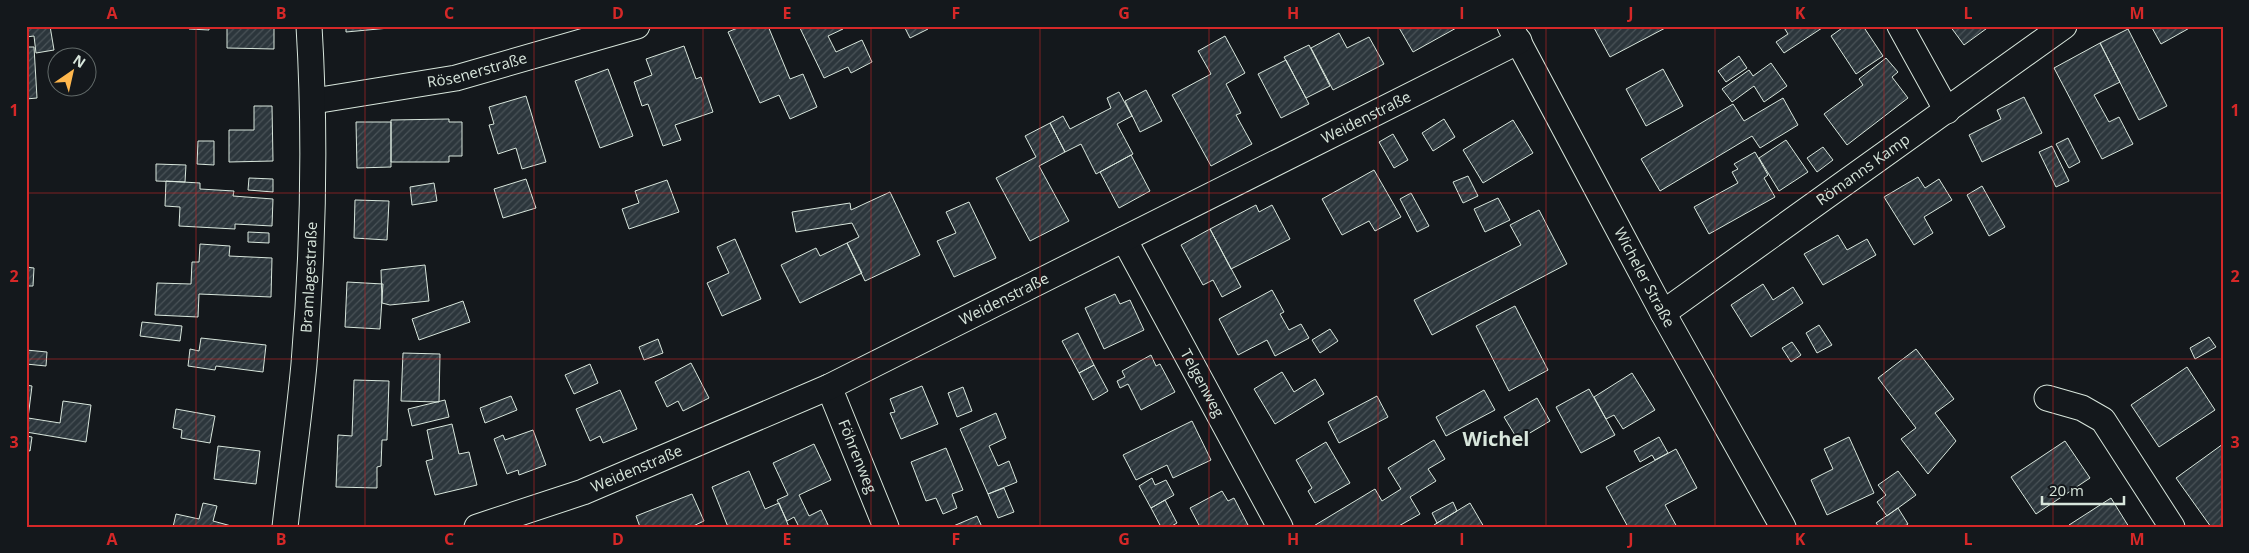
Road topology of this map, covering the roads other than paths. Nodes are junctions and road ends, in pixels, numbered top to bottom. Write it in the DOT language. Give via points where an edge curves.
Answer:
graph roads {
  1 [pos="310,26"];
  2 [pos="638,26"];
  3 [pos="1900,26"];
  4 [pos="2064,26"];
  5 [pos="1515,34"];
  6 [pos="314,100"];
  7 [pos="1947,111"];
  8 [pos="1124,239"];
  9 [pos="1663,314"];
  10 [pos="829,387"];
  11 [pos="2047,398"];
  12 [pos="285,527"];
  13 [pos="477,527"];
  14 [pos="886,527"];
  15 [pos="1280,527"];
  16 [pos="1783,527"];
  17 [pos="2172,527"];
  1 -- 6 [label="street, Bramlagestraße"];
  2 -- 6 [label="street, Rösenerstraße" via="456,78"];
  3 -- 7 [label="street"];
  4 -- 7 [label="street, Römanns Kamp"];
  5 -- 8 [label="street, Weidenstraße"];
  5 -- 9 [label="street, Wicheler Straße"];
  6 -- 12 [label="street, Bramlagestraße" via="304,364"];
  7 -- 9 [label="street, Römanns Kamp"];
  8 -- 10 [label="street, Weidenstraße"];
  8 -- 15 [label="street, Telgenweg"];
  9 -- 16 [label="street, Wicheler Straße"];
  10 -- 13 [label="street, Weidenstraße" via="583,492"];
  10 -- 14 [label="street, Föhrenweg"];
  11 -- 17 [label="street" via="2082,408 2103,420"];
}
